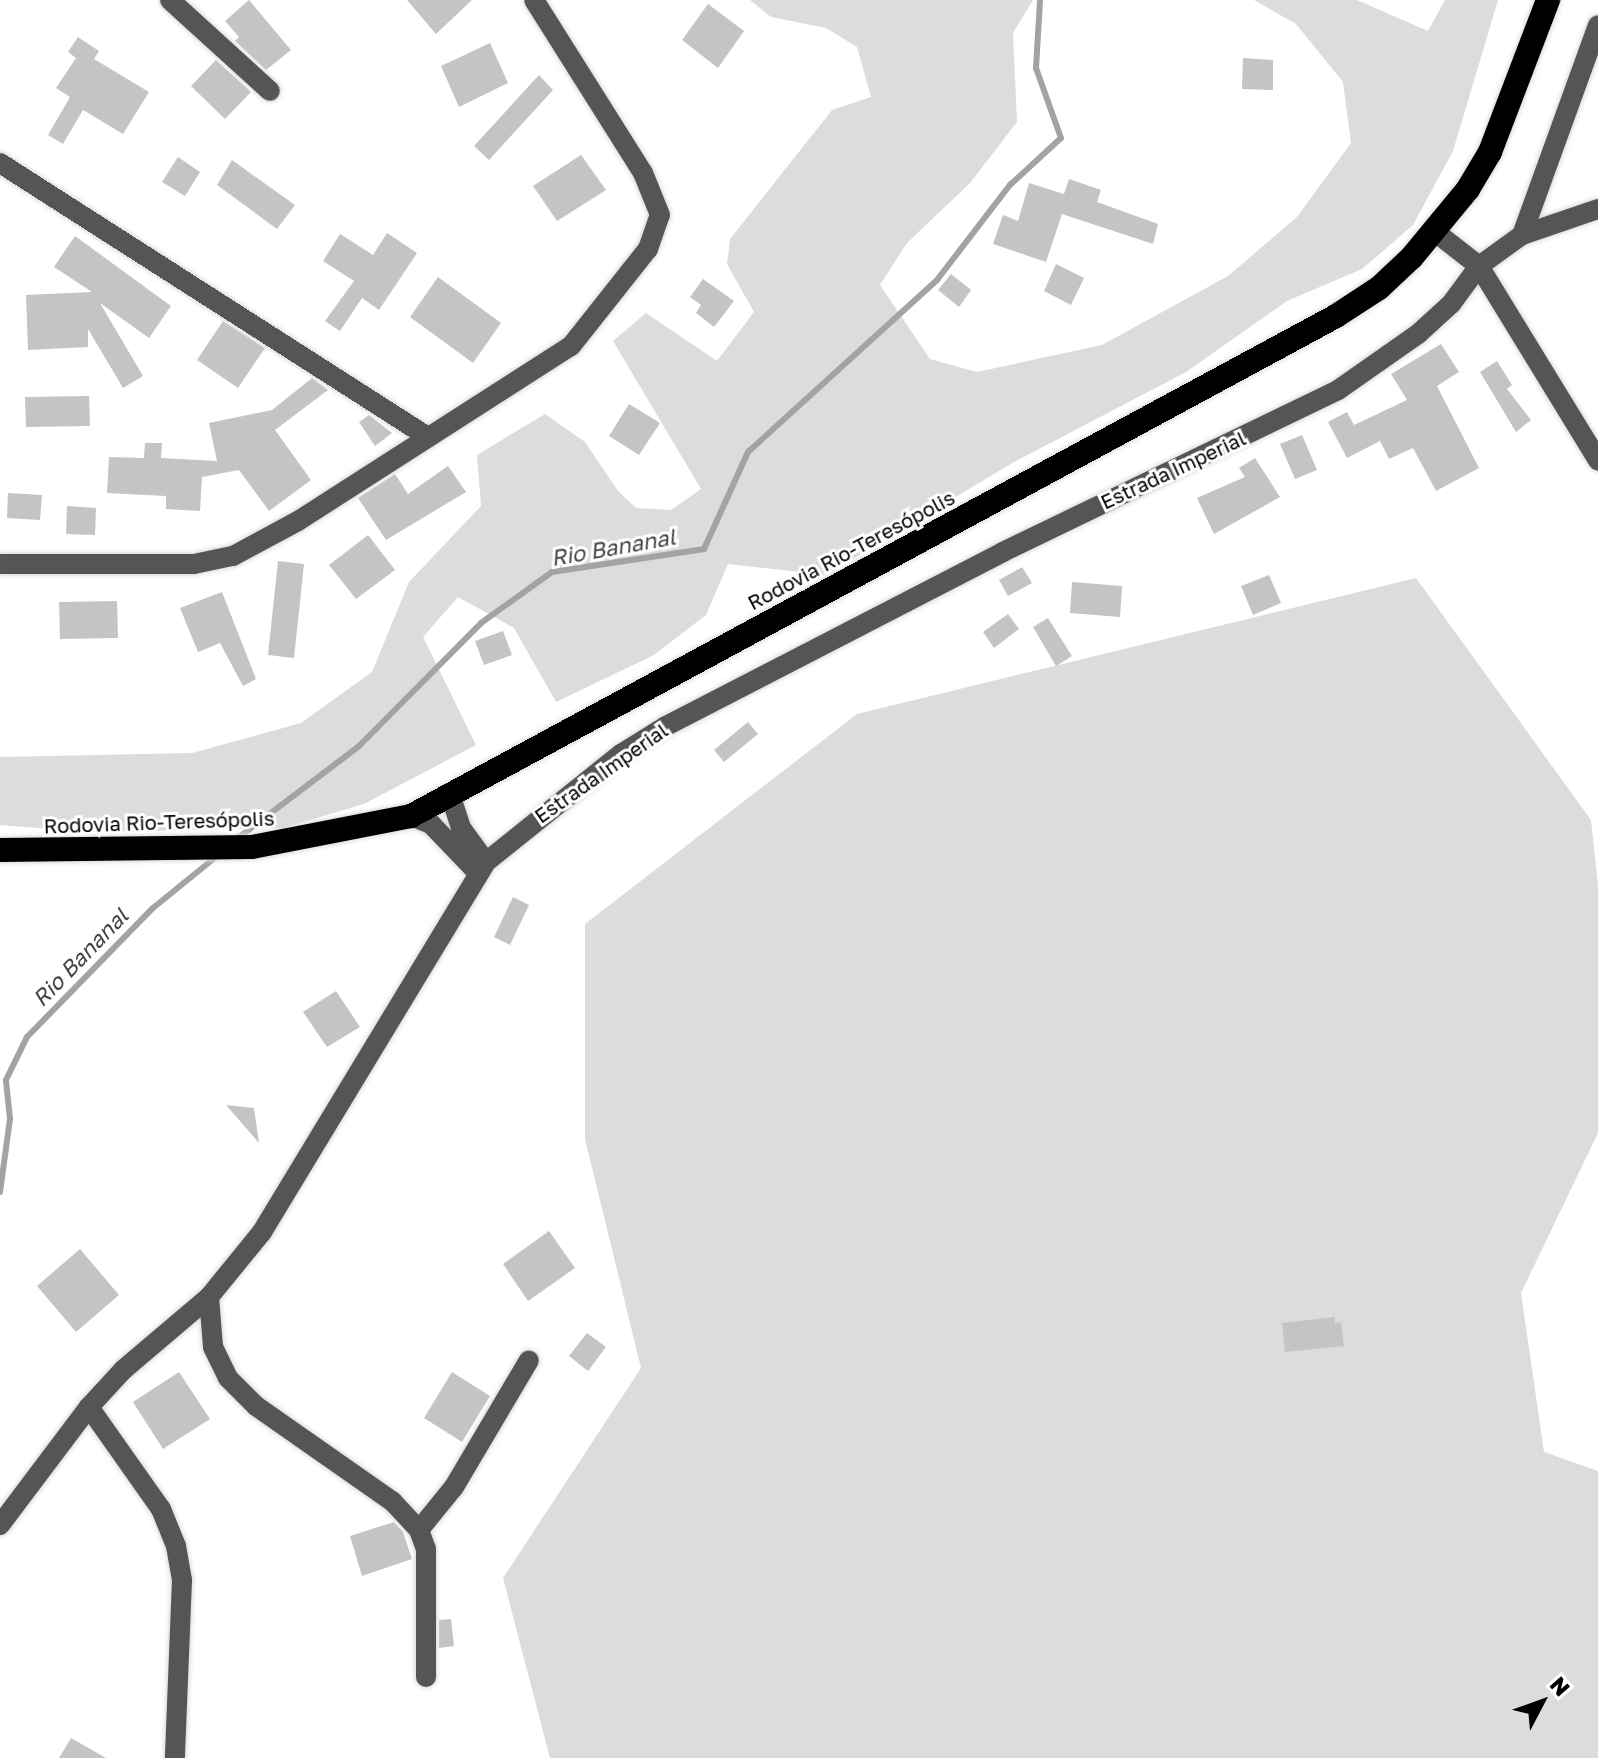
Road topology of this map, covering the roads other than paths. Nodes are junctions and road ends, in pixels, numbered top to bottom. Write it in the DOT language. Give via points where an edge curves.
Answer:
graph roads {
  1 [pos="170,0"];
  2 [pos="534,0"];
  3 [pos="1548,0"];
  4 [pos="1598,25"];
  5 [pos="270,91"];
  6 [pos="0,163"];
  7 [pos="1598,209"];
  8 [pos="1434,231"];
  9 [pos="1522,235"];
  10 [pos="1479,266"];
  11 [pos="1592,436"];
  12 [pos="428,437"];
  13 [pos="1598,460"];
  14 [pos="0,564"];
  15 [pos="451,797"];
  16 [pos="411,816"];
  17 [pos="0,850"];
  18 [pos="483,868"];
  19 [pos="209,1297"];
  20 [pos="529,1360"];
  21 [pos="89,1407"];
  22 [pos="0,1525"];
  23 [pos="419,1530"];
  24 [pos="426,1677"];
  25 [pos="175,1758"];
  1 -- 5 [label="street"];
  2 -- 12 [label="street" via="643,173 660,215 658,232 571,346"];
  3 -- 8 [label="highway, Rodovia Rio-Teresópolis" via="1490,152"];
  4 -- 9 [label="street"];
  6 -- 12 [label="street"];
  7 -- 9 [label="street, Estrada Imperial"];
  8 -- 10 [label="street"];
  8 -- 15 [label="highway, Rodovia Rio-Teresópolis" via="1379,288 1336,316"];
  9 -- 10 [label="street, Estrada Imperial"];
  10 -- 11 [label="street"];
  10 -- 18 [label="street, Estrada Imperial" via="1451,304 1418,334 1338,390 1031,538 666,726 586,780"];
  11 -- 13 [label="street"];
  12 -- 14 [label="street" via="233,556 194,564"];
  15 -- 16 [label="highway, Rodovia Rio-Teresópolis"];
  15 -- 18 [label="street"];
  16 -- 17 [label="highway, Rodovia Rio-Teresópolis" via="252,847"];
  16 -- 18 [label="street" via="431,824"];
  18 -- 19 [label="street, Estrada Imperial" via="294,1183"];
  19 -- 21 [label="street, Estrada Imperial" via="123,1370"];
  19 -- 23 [label="street" via="213,1347 228,1378 256,1406 393,1502"];
  20 -- 23 [label="street" via="454,1487"];
  21 -- 22 [label="street, Estrada Imperial"];
  21 -- 25 [label="street" via="161,1509 176,1546 182,1580"];
  23 -- 24 [label="street" via="426,1549"];
}
